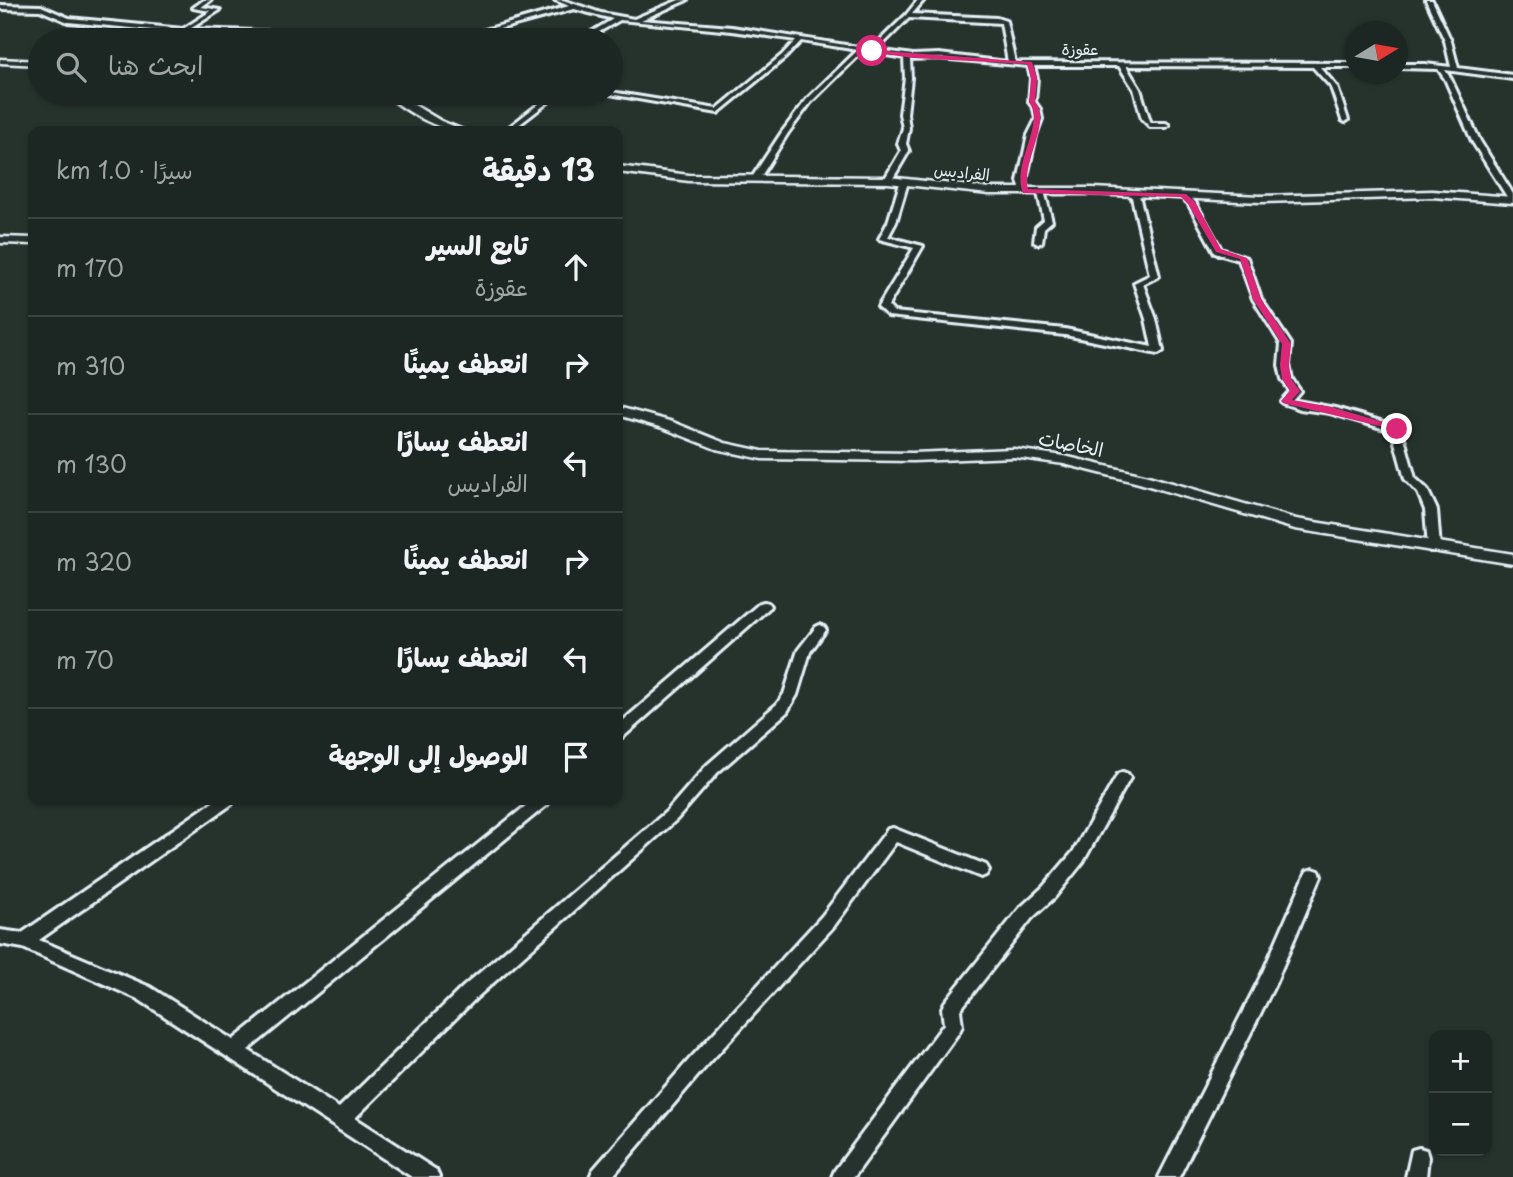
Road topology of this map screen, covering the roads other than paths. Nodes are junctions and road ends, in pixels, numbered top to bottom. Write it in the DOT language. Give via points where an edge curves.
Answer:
graph roads {
  1 [pos="208,0"];
  2 [pos="558,0"];
  3 [pos="684,0"];
  4 [pos="921,0"];
  5 [pos="1429,0"];
  6 [pos="0,7"];
  7 [pos="573,8"];
  8 [pos="908,16"];
  9 [pos="618,19"];
  10 [pos="634,21"];
  11 [pos="152,28"];
  12 [pos="189,28"];
  13 [pos="498,28"];
  14 [pos="602,28"];
  15 [pos="800,39"];
  16 [pos="862,49"];
  17 [pos="872,51"];
  18 [pos="913,57"];
  19 [pos="0,61"];
  20 [pos="28,63"];
  21 [pos="1030,63"];
  22 [pos="1119,63"];
  23 [pos="1012,64"];
  24 [pos="1345,65"];
  25 [pos="1316,66"];
  26 [pos="1408,66"];
  27 [pos="1440,68"];
  28 [pos="1455,69"];
  29 [pos="1513,77"];
  30 [pos="623,96"];
  31 [pos="408,105"];
  32 [pos="541,105"];
  33 [pos="1345,120"];
  34 [pos="1166,125"];
  35 [pos="447,126"];
  36 [pos="514,126"];
  37 [pos="623,170"];
  38 [pos="755,179"];
  39 [pos="888,180"];
  40 [pos="904,182"];
  41 [pos="1025,191"];
  42 [pos="1040,191"];
  43 [pos="1135,193"];
  44 [pos="1183,195"];
  45 [pos="1513,200"];
  46 [pos="0,240"];
  47 [pos="28,241"];
  48 [pos="1038,242"];
  49 [pos="623,412"];
  50 [pos="1433,548"];
  51 [pos="1513,559"];
  52 [pos="764,606"];
  53 [pos="820,630"];
  54 [pos="623,729"];
  55 [pos="1123,778"];
  56 [pos="220,805"];
  57 [pos="536,805"];
  58 [pos="981,870"];
  59 [pos="1314,876"];
  60 [pos="0,937"];
  61 [pos="24,941"];
  62 [pos="233,1051"];
  63 [pos="340,1120"];
  64 [pos="1419,1157"];
  65 [pos="429,1177"];
  66 [pos="600,1177"];
  67 [pos="842,1177"];
  68 [pos="1169,1177"];
  69 [pos="1416,1177"];
  1 -- 12 [label="street" via="196,8 217,10"];
  2 -- 7 [label="street, عقوزة"];
  3 -- 10 [label="street"];
  4 -- 8 [label="street"];
  5 -- 28 [label="street"];
  6 -- 11 [label="street" via="41,8 68,20"];
  7 -- 9 [label="street, عقوزة"];
  7 -- 13 [label="street"];
  8 -- 17 [label="street"];
  8 -- 23 [label="street" via="1001,20"];
  9 -- 10 [label="street, عقوزة"];
  9 -- 14 [label="street"];
  10 -- 15 [label="street, عقوزة"];
  15 -- 16 [label="street, عقوزة"];
  15 -- 30 [label="street" via="718,111"];
  16 -- 17 [label="street, عقوزة"];
  16 -- 38 [label="street" via="801,109"];
  17 -- 18 [label="street, عقوزة"];
  18 -- 23 [label="street, عقوزة"];
  18 -- 39 [label="street" via="907,58 910,82 902,119 905,152"];
  19 -- 20 [label="street"];
  21 -- 22 [label="street, عقوزة"];
  21 -- 23 [label="street, عقوزة"];
  21 -- 41 [label="street" via="1032,102 1039,119 1022,181"];
  22 -- 25 [label="street, عقوزة"];
  22 -- 34 [label="street" via="1138,93 1145,120 1150,125"];
  24 -- 25 [label="street, عقوزة"];
  25 -- 33 [label="street" via="1335,87"];
  26 -- 27 [label="street"];
  27 -- 28 [label="street"];
  27 -- 45 [label="street" via="1476,141"];
  28 -- 29 [label="street"];
  31 -- 35 [label="street"];
  32 -- 36 [label="street"];
  37 -- 38 [label="street, الفراديس" via="689,178"];
  38 -- 39 [label="street, الفراديس"];
  39 -- 40 [label="street, الفراديس"];
  40 -- 41 [label="street, الفراديس"];
  40 -- 43 [label="street" via="883,239 919,246 883,307 891,314 1065,332 1158,351 1138,283 1155,276"];
  41 -- 42 [label="street, الفراديس"];
  42 -- 43 [label="street, الفراديس"];
  42 -- 48 [label="street" via="1048,221 1040,227"];
  43 -- 44 [label="street, الفراديس"];
  44 -- 45 [label="street, الفراديس" via="1260,199 1432,194"];
  44 -- 50 [label="street" via="1218,251 1243,258 1257,299 1286,344 1285,372 1295,391 1286,401 1397,429 1410,479 1423,491 1431,510"];
  46 -- 47 [label="street"];
  49 -- 50 [label="street, الخاصات" via="762,455 1014,453 1064,460 1294,524"];
  50 -- 51 [label="street, الخاصات"];
  52 -- 54 [label="street"];
  53 -- 63 [label="street" via="804,650 782,708 712,769 672,816 469,993"];
  55 -- 67 [label="street" via="1078,857 1026,913 951,1008 953,1026"];
  56 -- 61 [label="street"];
  57 -- 62 [label="street"];
  58 -- 66 [label="street" via="893,834 828,921"];
  59 -- 68 [label="street" via="1269,978"];
  60 -- 61 [label="street"];
  61 -- 62 [label="street" via="144,993"];
  62 -- 63 [label="street"];
  63 -- 65 [label="street"];
  64 -- 69 [label="street"];
}
